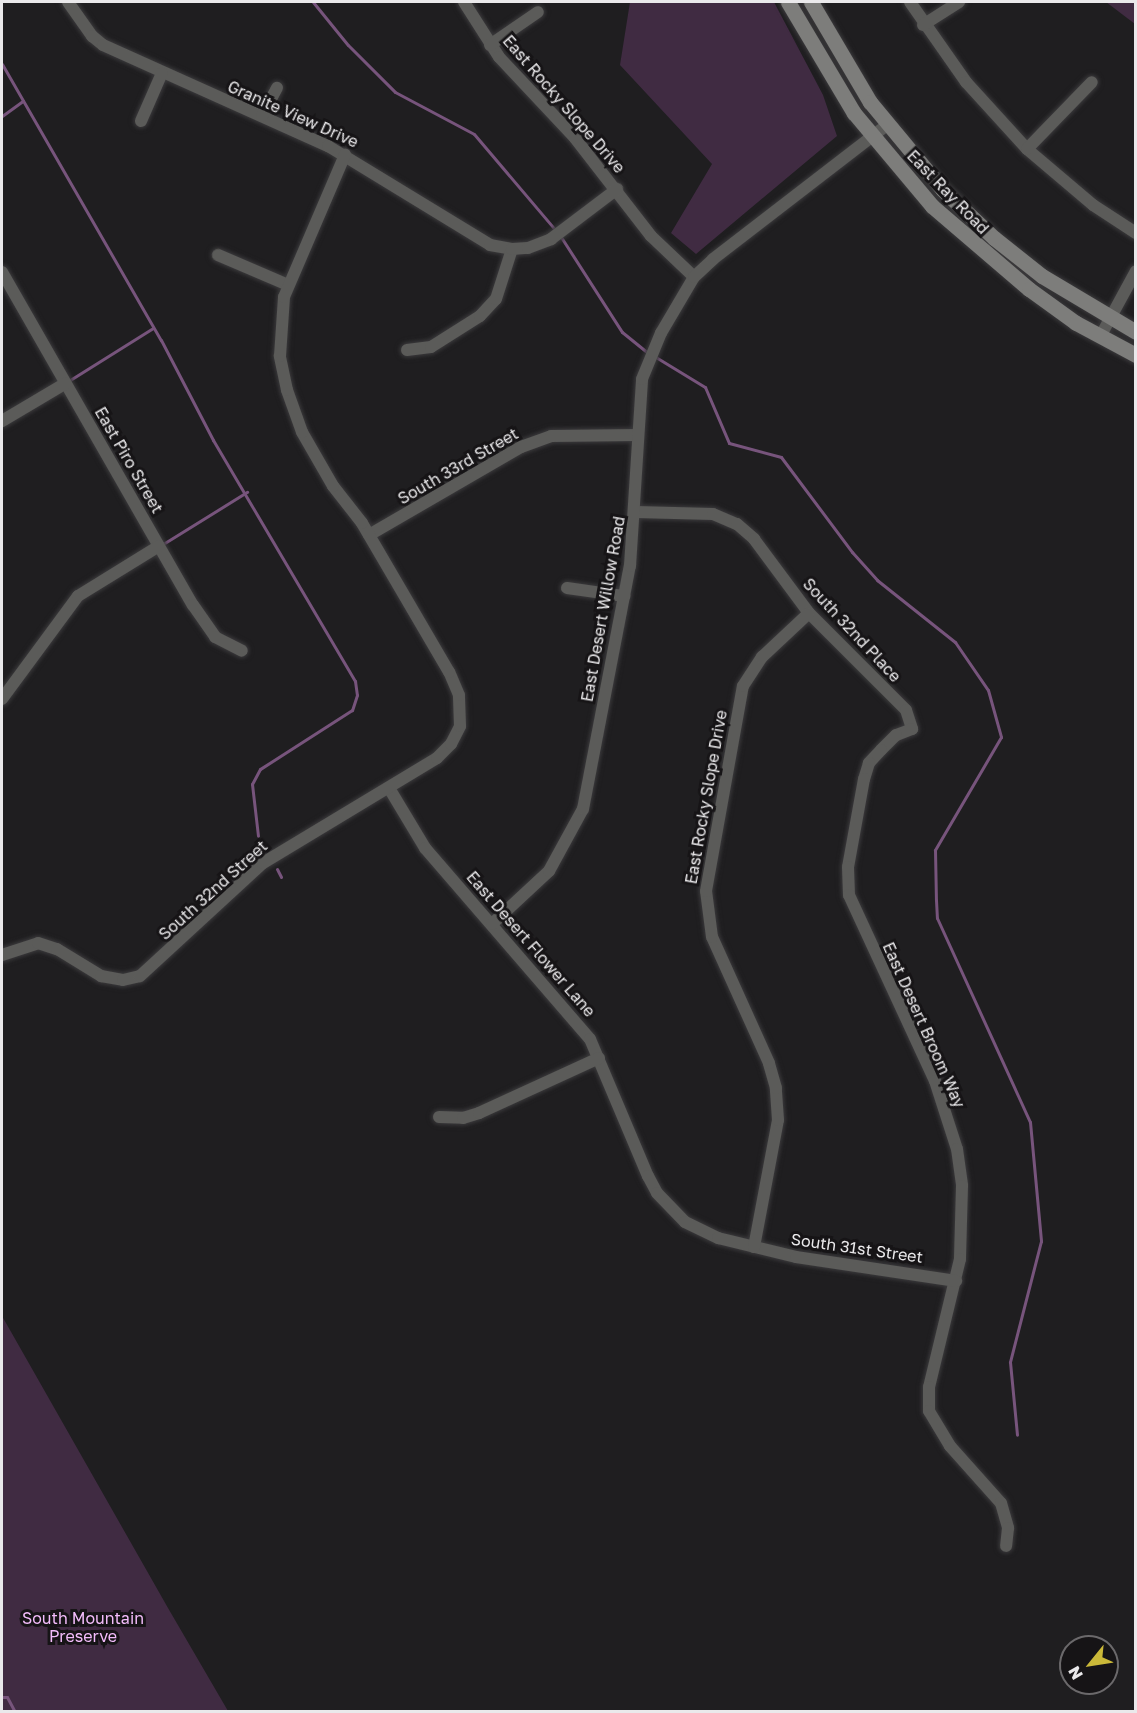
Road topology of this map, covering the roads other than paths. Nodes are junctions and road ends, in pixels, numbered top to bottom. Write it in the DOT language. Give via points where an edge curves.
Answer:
graph roads {
  1 [pos="68,2"];
  2 [pos="464,2"];
  3 [pos="788,2"];
  4 [pos="811,2"];
  5 [pos="910,2"];
  6 [pos="959,2"];
  7 [pos="538,12"];
  8 [pos="923,25"];
  9 [pos="490,45"];
  10 [pos="162,73"];
  11 [pos="1092,82"];
  12 [pos="277,88"];
  13 [pos="262,116"];
  14 [pos="141,121"];
  15 [pos="886,126"];
  16 [pos="872,136"];
  17 [pos="1027,149"];
  18 [pos="345,155"];
  19 [pos="617,189"];
  20 [pos="1136,232"];
  21 [pos="512,249"];
  22 [pos="218,255"];
  23 [pos="1136,271"];
  24 [pos="2,272"];
  25 [pos="694,277"];
  26 [pos="288,285"];
  27 [pos="1109,318"];
  28 [pos="1136,332"];
  29 [pos="1100,337"];
  30 [pos="407,350"];
  31 [pos="1136,355"];
  32 [pos="66,383"];
  33 [pos="2,422"];
  34 [pos="638,435"];
  35 [pos="636,512"];
  36 [pos="369,536"];
  37 [pos="159,546"];
  38 [pos="567,588"];
  39 [pos="624,596"];
  40 [pos="809,613"];
  41 [pos="242,651"];
  42 [pos="2,699"];
  43 [pos="912,729"];
  44 [pos="389,788"];
  45 [pos="492,924"];
  46 [pos="2,955"];
  47 [pos="599,1058"];
  48 [pos="439,1117"];
  49 [pos="754,1247"];
  50 [pos="956,1281"];
  51 [pos="1006,1546"];
  1 -- 10 [label="street, Granite View Drive" via="92,36"];
  2 -- 9 [label="street, East Rocky Slope Drive"];
  3 -- 16 [label="main road, East Ray Road" via="816,53"];
  4 -- 15 [label="main road, East Ray Road"];
  5 -- 8 [label="street"];
  6 -- 8 [label="street"];
  7 -- 9 [label="street"];
  8 -- 17 [label="street" via="966,82"];
  9 -- 19 [label="street, East Rocky Slope Drive"];
  10 -- 13 [label="street, Granite View Drive"];
  10 -- 14 [label="street"];
  11 -- 17 [label="street"];
  12 -- 13 [label="street"];
  13 -- 18 [label="street, Granite View Drive"];
  15 -- 16 [label="street"];
  15 -- 27 [label="main road, East Ray Road" via="943,190 994,238 1042,276"];
  16 -- 25 [label="street"];
  16 -- 29 [label="main road, East Ray Road" via="953,227 1029,289"];
  17 -- 20 [label="street" via="1093,205"];
  18 -- 21 [label="street, Granite View Drive" via="482,241"];
  18 -- 26 [label="street"];
  19 -- 21 [label="street" via="551,239 528,248"];
  19 -- 25 [label="street, East Rocky Slope Drive" via="651,236"];
  21 -- 30 [label="street" via="496,299 480,316 431,347"];
  22 -- 26 [label="street"];
  23 -- 27 [label="street"];
  24 -- 32 [label="street, East Piro Street"];
  25 -- 34 [label="street, East Desert Willow Road" via="646,369"];
  26 -- 36 [label="street" via="280,324 280,356 287,390 302,432"];
  27 -- 28 [label="main road, East Ray Road"];
  27 -- 29 [label="street"];
  29 -- 31 [label="main road, East Ray Road"];
  32 -- 33 [label="street"];
  32 -- 37 [label="street, East Piro Street"];
  34 -- 35 [label="street, East Desert Willow Road"];
  34 -- 36 [label="street, South 33rd Street" via="550,436 521,447"];
  35 -- 39 [label="street, East Desert Willow Road"];
  35 -- 40 [label="street, South 32nd Place" via="713,514 737,524 754,539"];
  36 -- 44 [label="street, South 32nd Street" via="459,695 460,726 451,744 437,758"];
  37 -- 41 [label="street, East Piro Street" via="215,637"];
  37 -- 42 [label="street" via="78,596"];
  38 -- 39 [label="street"];
  39 -- 45 [label="street, East Desert Willow Road" via="583,809 549,872"];
  40 -- 43 [label="street, South 32nd Place" via="906,710"];
  40 -- 49 [label="street, East Rocky Slope Drive" via="762,657 743,686 706,891 712,937 769,1063 776,1088 778,1120"];
  43 -- 50 [label="street, East Desert Broom Way" via="896,735 869,763 848,867 849,895 935,1081 957,1149 963,1227"];
  44 -- 45 [label="street, East Desert Flower Lane" via="425,848"];
  44 -- 46 [label="street, South 32nd Street" via="263,863 140,976 123,980 101,976 57,949 38,943"];
  45 -- 47 [label="street, East Desert Flower Lane" via="576,1019"];
  47 -- 48 [label="street" via="479,1113 463,1118"];
  47 -- 49 [label="street, East Desert Flower Lane" via="657,1193 685,1222 718,1238"];
  49 -- 50 [label="street, South 31st Street"];
  50 -- 51 [label="street, East Desert Broom Way" via="929,1387 929,1411 950,1446 1001,1503 1008,1528"];
}
